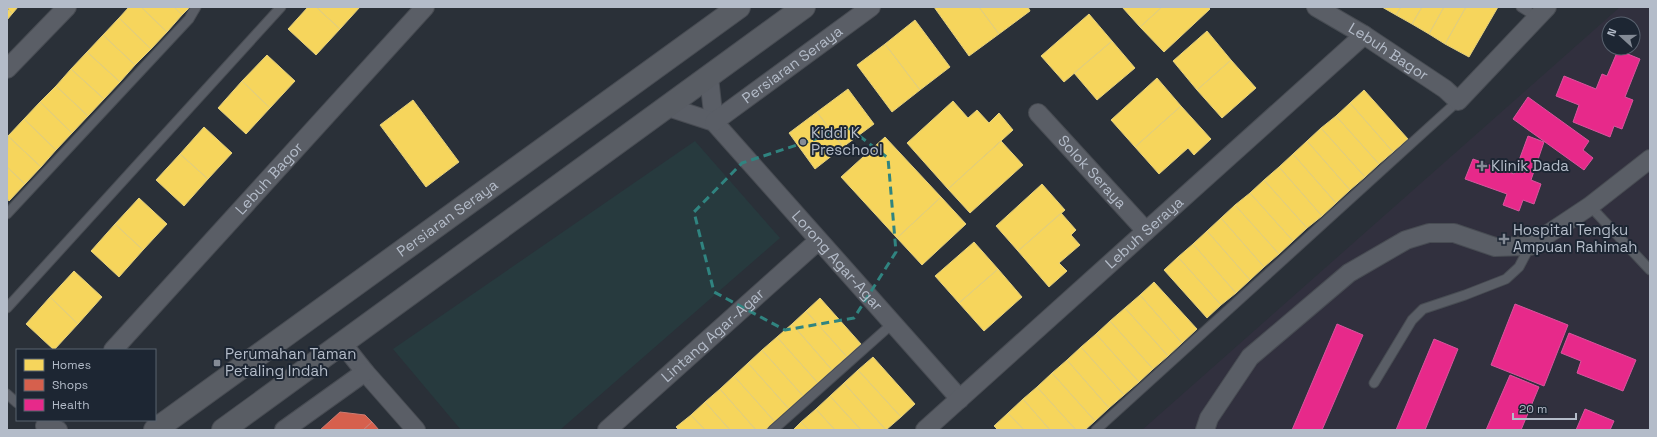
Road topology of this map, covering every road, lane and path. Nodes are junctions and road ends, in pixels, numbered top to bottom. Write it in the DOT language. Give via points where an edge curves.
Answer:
graph roads {
  1 [pos="67,7"];
  2 [pos="196,7"];
  3 [pos="281,7"];
  4 [pos="425,7"];
  5 [pos="739,7"];
  6 [pos="804,7"];
  7 [pos="871,7"];
  8 [pos="1317,7"];
  9 [pos="1521,7"];
  10 [pos="1542,12"];
  11 [pos="1364,35"];
  12 [pos="7,69"];
  13 [pos="709,77"];
  14 [pos="1458,101"];
  15 [pos="668,107"];
  16 [pos="1038,113"];
  17 [pos="714,122"];
  18 [pos="1650,159"];
  19 [pos="1590,206"];
  20 [pos="8,211"];
  21 [pos="1146,231"];
  22 [pos="818,241"];
  23 [pos="1530,246"];
  24 [pos="1650,270"];
  25 [pos="7,308"];
  26 [pos="892,324"];
  27 [pos="342,343"];
  28 [pos="114,349"];
  29 [pos="364,372"];
  30 [pos="1374,383"];
  31 [pos="7,394"];
  32 [pos="960,399"];
  33 [pos="16,402"];
  34 [pos="155,430"];
  35 [pos="223,430"];
  36 [pos="284,430"];
  37 [pos="416,430"];
  38 [pos="607,430"];
  39 [pos="773,430"];
  40 [pos="925,430"];
  41 [pos="1096,430"];
  42 [pos="1205,430"];
  1 -- 12 [label="street"];
  2 -- 20 [label="lane" via="189,19"];
  3 -- 25 [label="lane"];
  4 -- 28 [label="street, Lebuh Bagor"];
  5 -- 34 [label="main road, Persiaran Seraya"];
  6 -- 13 [label="main road"];
  7 -- 17 [label="street, Persiaran Seraya"];
  8 -- 11 [label="street, Lebuh Bagor"];
  9 -- 10 [label="lane"];
  10 -- 14 [label="street"];
  11 -- 14 [label="street, Lebuh Bagor" via="1445,89"];
  11 -- 21 [label="street, Lebuh Seraya"];
  13 -- 15 [label="main road"];
  13 -- 17 [label="street"];
  14 -- 41 [label="lane"];
  15 -- 17 [label="street"];
  15 -- 27 [label="main road"];
  16 -- 21 [label="street, Solok Seraya"];
  17 -- 22 [label="street, Lorong Agar-Agar"];
  18 -- 19 [label="street"];
  19 -- 23 [label="street"];
  19 -- 24 [label="lane"];
  21 -- 32 [label="street, Lebuh Seraya"];
  22 -- 26 [label="street, Lorong Agar-Agar"];
  22 -- 38 [label="street, Lintang Agar-Agar"];
  23 -- 30 [label="lane" via="1519,267 1506,279 1423,309 1412,320"];
  23 -- 42 [label="street" via="1495,247 1454,233 1429,233 1406,240 1349,273 1250,357 1209,418"];
  26 -- 32 [label="street, Lorong Agar-Agar"];
  26 -- 39 [label="lane"];
  27 -- 29 [label="street"];
  27 -- 35 [label="main road"];
  29 -- 36 [label="street"];
  29 -- 37 [label="street"];
  31 -- 33 [label="lane"];
  32 -- 40 [label="street, Lebuh Seraya"];
}
